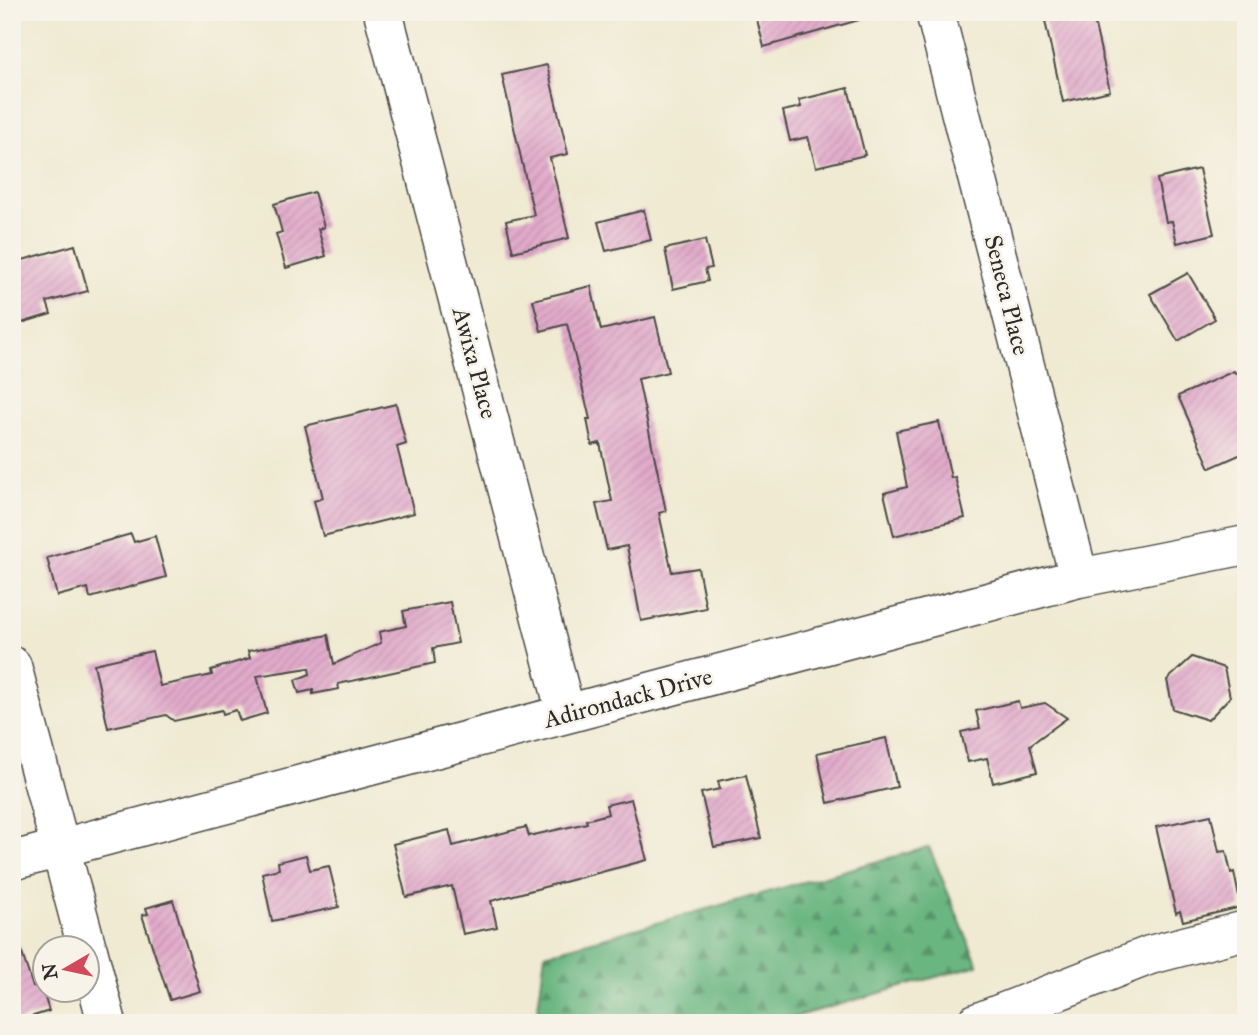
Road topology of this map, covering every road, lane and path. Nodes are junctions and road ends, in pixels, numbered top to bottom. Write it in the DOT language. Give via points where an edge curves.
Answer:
graph roads {
  1 [pos="383,12"];
  2 [pos="935,12"];
  3 [pos="1246,545"];
  4 [pos="1079,578"];
  5 [pos="12,666"];
  6 [pos="566,714"];
  7 [pos="61,849"];
  8 [pos="12,861"];
  9 [pos="1246,930"];
  10 [pos="83,934"];
  11 [pos="102,1004"];
  12 [pos="107,1023"];
  13 [pos="976,1023"];
  1 -- 6 [label="street, Awixa Place"];
  2 -- 4 [label="street, Seneca Place"];
  3 -- 4 [label="street, Adirondack Drive"];
  4 -- 6 [label="street, Adirondack Drive"];
  5 -- 7 [label="street"];
  6 -- 7 [label="street, Adirondack Drive"];
  7 -- 8 [label="street, Adirondack Drive"];
  7 -- 10 [label="street"];
  9 -- 13 [label="street" via="1150,955"];
  11 -- 12 [label="street"];
}
